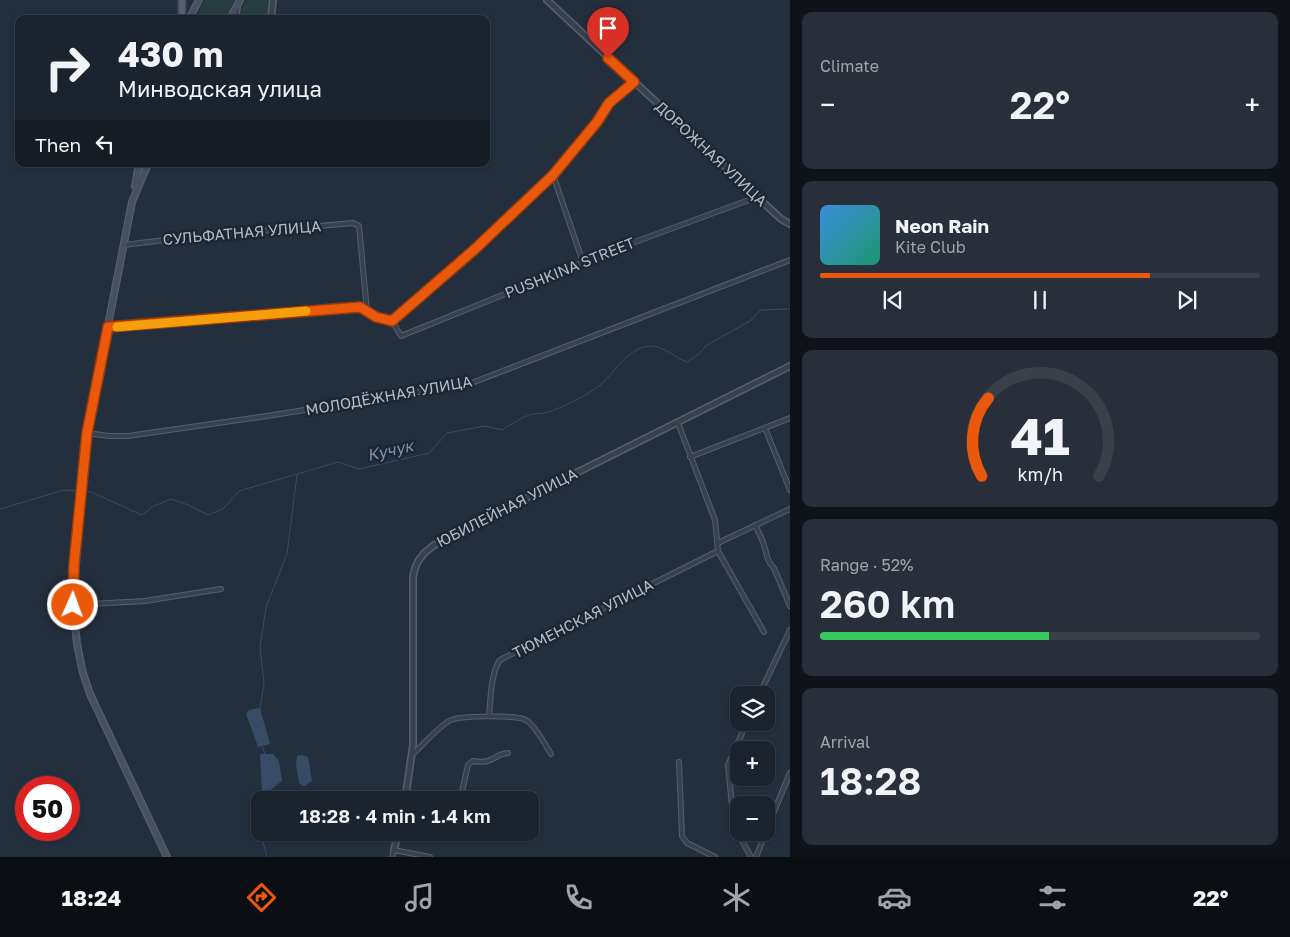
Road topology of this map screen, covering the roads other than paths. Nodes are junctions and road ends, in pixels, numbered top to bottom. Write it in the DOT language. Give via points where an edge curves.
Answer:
graph roads {
  1 [pos="182,0"];
  2 [pos="199,0"];
  3 [pos="273,0"];
  4 [pos="547,0"];
  5 [pos="239,2"];
  6 [pos="182,15"];
  7 [pos="191,15"];
  8 [pos="232,15"];
  9 [pos="236,15"];
  10 [pos="271,15"];
  11 [pos="634,82"];
  12 [pos="138,167"];
  13 [pos="147,167"];
  14 [pos="553,175"];
  15 [pos="757,197"];
  16 [pos="132,202"];
  17 [pos="790,224"];
  18 [pos="124,245"];
  19 [pos="790,260"];
  20 [pos="584,262"];
  21 [pos="367,311"];
  22 [pos="392,321"];
  23 [pos="108,327"];
  24 [pos="790,366"];
  25 [pos="790,418"];
  26 [pos="678,423"];
  27 [pos="765,428"];
  28 [pos="87,433"];
  29 [pos="690,457"];
  30 [pos="790,490"];
  31 [pos="790,509"];
  32 [pos="754,525"];
  33 [pos="718,543"];
  34 [pos="718,551"];
  35 [pos="220,589"];
  36 [pos="73,605"];
  37 [pos="790,606"];
  38 [pos="790,630"];
  39 [pos="764,632"];
  40 [pos="763,686"];
  41 [pos="489,716"];
  42 [pos="743,731"];
  43 [pos="508,754"];
  44 [pos="551,754"];
  45 [pos="412,755"];
  46 [pos="679,762"];
  47 [pos="790,773"];
  48 [pos="406,791"];
  49 [pos="462,791"];
  50 [pos="775,810"];
  51 [pos="396,841"];
  52 [pos="762,841"];
  53 [pos="394,850"];
  54 [pos="167,857"];
  55 [pos="392,857"];
  56 [pos="430,857"];
  57 [pos="715,857"];
  58 [pos="751,857"];
  59 [pos="756,857"];
  1 -- 6 [label="main road"];
  2 -- 7 [label="main road"];
  3 -- 10 [label="street"];
  4 -- 11 [label="street, ДОРОЖНАЯ УЛИЦА"];
  5 -- 8 [label="main road"];
  5 -- 9 [label="street"];
  11 -- 14 [label="street" via="609,103"];
  11 -- 15 [label="street, ДОРОЖНАЯ УЛИЦА"];
  12 -- 16 [label="main road"];
  13 -- 16 [label="main road"];
  14 -- 20 [label="street"];
  14 -- 22 [label="street"];
  15 -- 17 [label="street, ДОРОЖНАЯ УЛИЦА" via="781,220"];
  15 -- 20 [label="street, PUSHKINA STREET"];
  16 -- 18 [label="main road"];
  18 -- 21 [label="street, СУЛЬФАТНАЯ УЛИЦА" via="353,223 359,226"];
  18 -- 23 [label="main road"];
  19 -- 28 [label="street, МОЛОДЁЖНАЯ УЛИЦА" via="469,384 128,436"];
  20 -- 22 [label="street, PUSHKINA STREET" via="401,336"];
  21 -- 22 [label="street"];
  21 -- 23 [label="street" via="360,307"];
  23 -- 28 [label="main road"];
  24 -- 26 [label="street, ЮБИЛЕЙНАЯ УЛИЦА"];
  25 -- 27 [label="street"];
  26 -- 29 [label="street"];
  26 -- 45 [label="street, ЮБИЛЕЙНАЯ УЛИЦА" via="444,539 419,558 413,577"];
  27 -- 29 [label="street"];
  27 -- 30 [label="street"];
  28 -- 36 [label="main road"];
  29 -- 33 [label="street" via="715,520"];
  31 -- 32 [label="street"];
  32 -- 33 [label="street"];
  32 -- 37 [label="street"];
  33 -- 34 [label="street"];
  34 -- 39 [label="street"];
  34 -- 41 [label="street, ТЮМЕНСКАЯ УЛИЦА" via="500,660 494,675"];
  35 -- 36 [label="street" via="145,601"];
  36 -- 54 [label="main road" via="78,652 90,694"];
  38 -- 40 [label="street"];
  41 -- 44 [label="street" via="526,720"];
  41 -- 45 [label="street" via="449,721"];
  42 -- 58 [label="street" via="728,765 734,826"];
  43 -- 49 [label="street" via="487,762 473,761 468,765"];
  45 -- 48 [label="street, ЮБИЛЕЙНАЯ УЛИЦА"];
  46 -- 57 [label="street" via="682,836 687,843"];
  47 -- 50 [label="street"];
  51 -- 53 [label="street"];
  52 -- 59 [label="street"];
  53 -- 55 [label="street"];
  53 -- 56 [label="street"];
}
